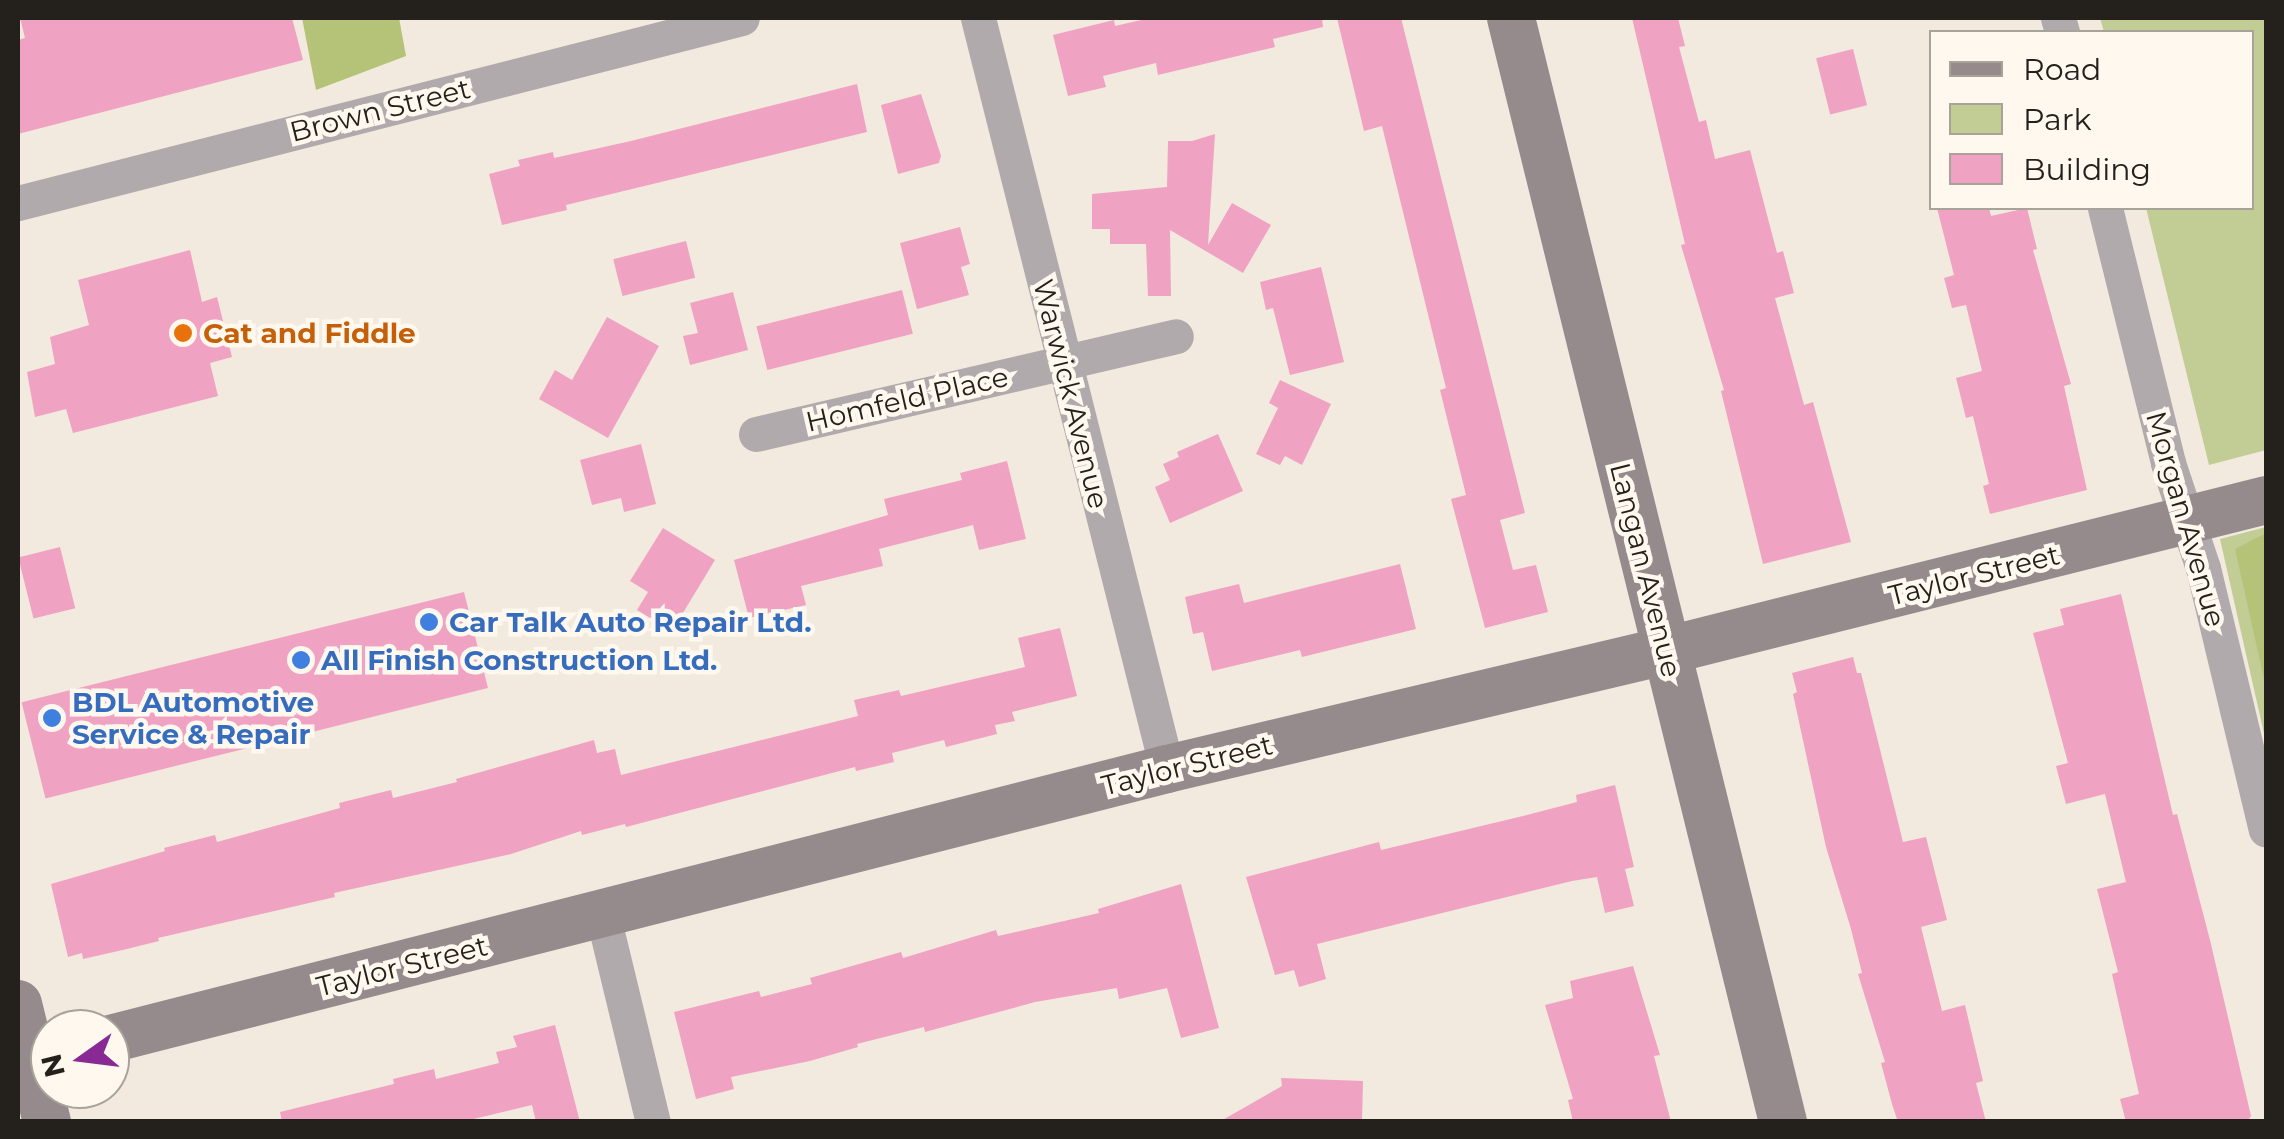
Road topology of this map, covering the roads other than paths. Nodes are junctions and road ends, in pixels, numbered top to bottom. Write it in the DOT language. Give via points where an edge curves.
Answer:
graph roads {
  1 [pos="742,18"];
  2 [pos="978,18"];
  3 [pos="1511,18"];
  4 [pos="18,203"];
  5 [pos="2105,210"];
  6 [pos="1176,336"];
  7 [pos="1063,363"];
  8 [pos="756,434"];
  9 [pos="2266,500"];
  10 [pos="2188,522"];
  11 [pos="1666,651"];
  12 [pos="1167,769"];
  13 [pos="2266,830"];
  14 [pos="603,916"];
  15 [pos="18,1004"];
  16 [pos="30,1031"];
  17 [pos="130,1034"];
  18 [pos="653,1122"];
  19 [pos="1783,1122"];
  1 -- 4 [label="street, Brown Street"];
  2 -- 7 [label="street, Warwick Avenue"];
  3 -- 11 [label="street, Langan Avenue"];
  5 -- 10 [label="street, Morgan Avenue"];
  6 -- 7 [label="street, Homfeld Place"];
  7 -- 8 [label="street, Homfeld Place"];
  7 -- 12 [label="street, Warwick Avenue"];
  9 -- 10 [label="street, Taylor Street"];
  10 -- 11 [label="street, Taylor Street"];
  10 -- 13 [label="street, Morgan Avenue"];
  11 -- 12 [label="street, Taylor Street"];
  11 -- 19 [label="street, Langan Avenue"];
  12 -- 14 [label="street, Taylor Street"];
  14 -- 17 [label="street, Taylor Street"];
  14 -- 18 [label="street"];
  15 -- 16 [label="street"];
}
